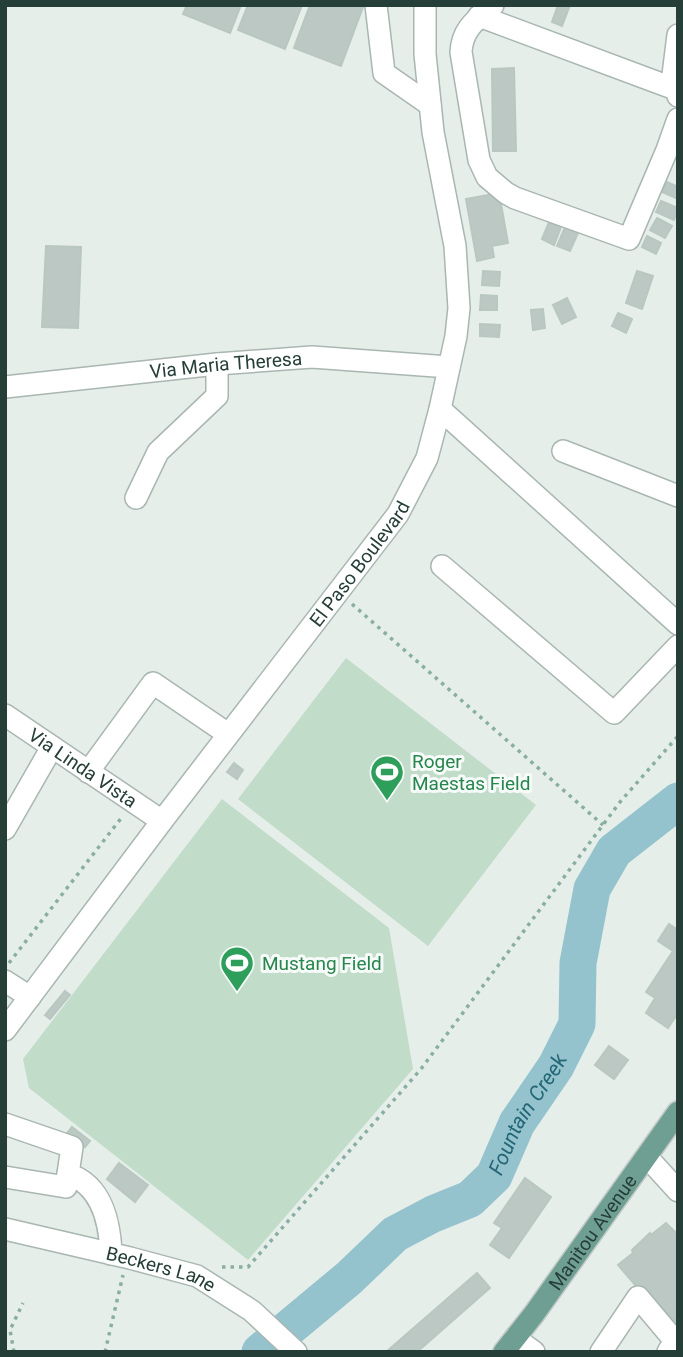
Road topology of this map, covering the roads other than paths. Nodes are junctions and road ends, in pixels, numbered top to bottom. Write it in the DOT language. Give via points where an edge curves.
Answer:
graph roads {
  1 [pos="376,5"];
  2 [pos="425,5"];
  3 [pos="486,11"];
  4 [pos="678,35"];
  5 [pos="676,93"];
  6 [pos="430,105"];
  7 [pos="678,119"];
  8 [pos="217,364"];
  9 [pos="449,368"];
  10 [pos="5,387"];
  11 [pos="440,409"];
  12 [pos="563,451"];
  13 [pos="678,496"];
  14 [pos="136,498"];
  15 [pos="442,566"];
  16 [pos="678,624"];
  17 [pos="678,646"];
  18 [pos="5,715"];
  19 [pos="228,734"];
  20 [pos="52,747"];
  21 [pos="88,772"];
  22 [pos="162,821"];
  23 [pos="5,829"];
  24 [pos="5,981"];
  25 [pos="30,997"];
  26 [pos="5,1030"];
  27 [pos="678,1112"];
  28 [pos="5,1124"];
  29 [pos="647,1157"];
  30 [pos="68,1174"];
  31 [pos="5,1177"];
  32 [pos="678,1191"];
  33 [pos="5,1229"];
  34 [pos="117,1262"];
  35 [pos="509,1345"];
  36 [pos="296,1352"];
  37 [pos="534,1352"];
  38 [pos="601,1352"];
  39 [pos="668,1352"];
  1 -- 6 [label="street" via="384,73"];
  2 -- 6 [label="street, El Paso Boulevard"];
  3 -- 5 [label="street"];
  3 -- 7 [label="street" via="463,38 461,52 479,160 487,177 506,193 629,239"];
  4 -- 5 [label="street" via="673,57"];
  6 -- 9 [label="street, El Paso Boulevard" via="458,280 456,336"];
  8 -- 9 [label="street, Via Maria Theresa" via="312,357"];
  8 -- 10 [label="street, Via Maria Theresa"];
  8 -- 14 [label="street" via="217,396 158,452"];
  9 -- 11 [label="street, El Paso Boulevard"];
  11 -- 16 [label="street"];
  11 -- 19 [label="street, El Paso Boulevard" via="427,458 398,514"];
  12 -- 13 [label="street"];
  15 -- 17 [label="street" via="614,713"];
  18 -- 20 [label="street, Via Linda Vista"];
  19 -- 21 [label="street" via="153,684"];
  19 -- 22 [label="street, El Paso Boulevard"];
  20 -- 21 [label="street, Via Linda Vista"];
  20 -- 23 [label="street"];
  21 -- 22 [label="street, Via Linda Vista"];
  22 -- 25 [label="street, El Paso Boulevard"];
  24 -- 25 [label="street"];
  25 -- 26 [label="street, El Paso Boulevard"];
  27 -- 29 [label="main road, Manitou Avenue"];
  28 -- 30 [label="street" via="72,1147"];
  29 -- 32 [label="street"];
  29 -- 35 [label="main road, Manitou Avenue"];
  30 -- 31 [label="street" via="66,1187"];
  30 -- 34 [label="street" via="91,1189 104,1209"];
  33 -- 34 [label="street, Beckers Lane"];
  34 -- 36 [label="street, Beckers Lane" via="197,1276 252,1311"];
  35 -- 37 [label="street"];
  38 -- 39 [label="street" via="638,1297 675,1341"];
}
